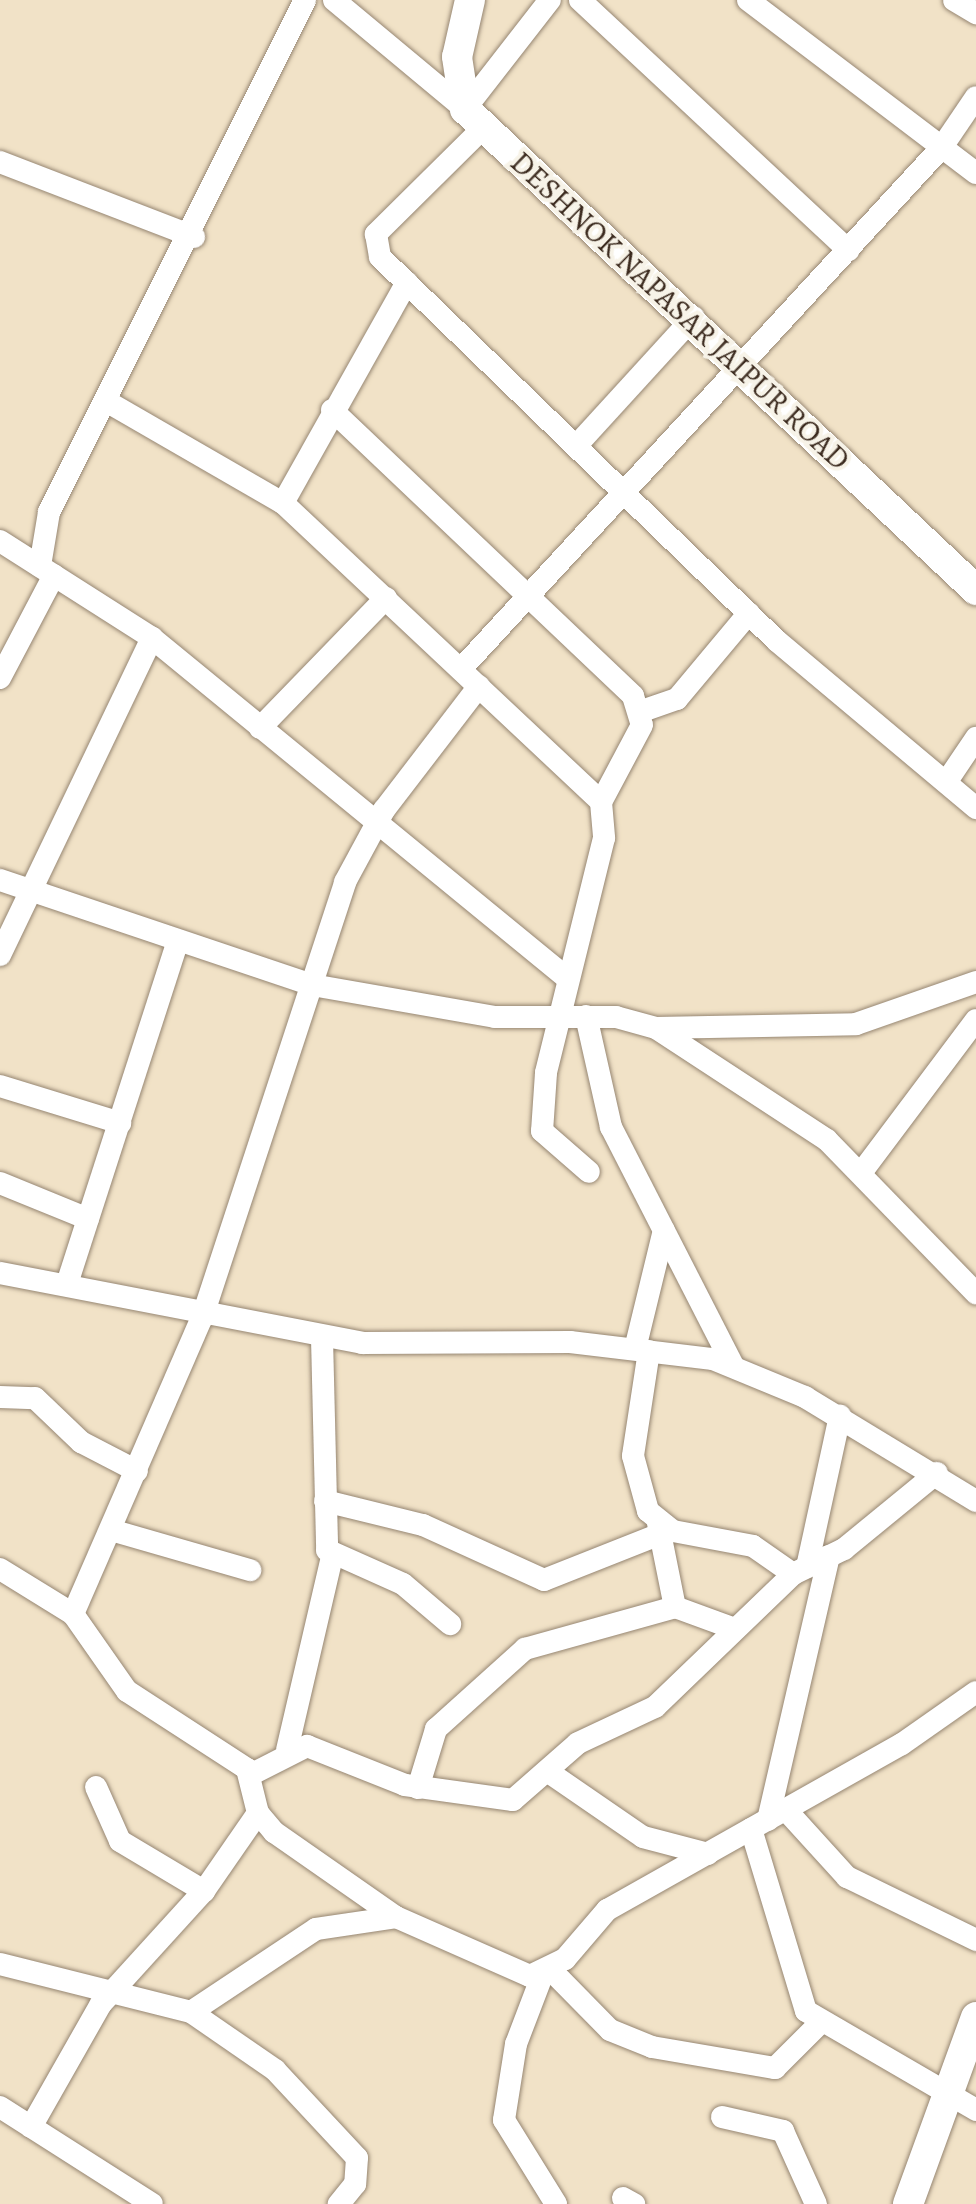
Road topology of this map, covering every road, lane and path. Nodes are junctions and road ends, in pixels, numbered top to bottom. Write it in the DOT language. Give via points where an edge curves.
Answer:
graph roads {
  1 [pos="304,0"];
  2 [pos="334,0"];
  3 [pos="470,0"];
  4 [pos="550,0"];
  5 [pos="580,0"];
  6 [pos="748,0"];
  7 [pos="954,0"];
  8 [pos="976,13"];
  9 [pos="976,97"];
  10 [pos="474,118"];
  11 [pos="942,147"];
  12 [pos="0,162"];
  13 [pos="976,173"];
  14 [pos="194,237"];
  15 [pos="848,250"];
  16 [pos="406,282"];
  17 [pos="694,316"];
  18 [pos="742,365"];
  19 [pos="106,401"];
  20 [pos="332,410"];
  21 [pos="577,445"];
  22 [pos="624,492"];
  23 [pos="284,503"];
  24 [pos="0,541"];
  25 [pos="47,571"];
  26 [pos="976,590"];
  27 [pos="529,594"];
  28 [pos="386,598"];
  29 [pos="750,614"];
  30 [pos="152,638"];
  31 [pos="461,670"];
  32 [pos="0,678"];
  33 [pos="479,686"];
  34 [pos="642,710"];
  35 [pos="260,728"];
  36 [pos="976,738"];
  37 [pos="947,781"];
  38 [pos="601,802"];
  39 [pos="976,808"];
  40 [pos="376,824"];
  41 [pos="0,880"];
  42 [pos="25,892"];
  43 [pos="178,941"];
  44 [pos="0,956"];
  45 [pos="567,978"];
  46 [pos="976,982"];
  47 [pos="312,984"];
  48 [pos="574,1015"];
  49 [pos="976,1020"];
  50 [pos="656,1028"];
  51 [pos="0,1086"];
  52 [pos="120,1123"];
  53 [pos="589,1172"];
  54 [pos="861,1173"];
  55 [pos="0,1183"];
  56 [pos="88,1219"];
  57 [pos="664,1230"];
  58 [pos="0,1273"];
  59 [pos="67,1284"];
  60 [pos="976,1294"];
  61 [pos="202,1318"];
  62 [pos="322,1338"];
  63 [pos="642,1350"];
  64 [pos="732,1365"];
  65 [pos="0,1397"];
  66 [pos="840,1416"];
  67 [pos="137,1471"];
  68 [pos="937,1473"];
  69 [pos="325,1501"];
  70 [pos="976,1502"];
  71 [pos="659,1529"];
  72 [pos="111,1530"];
  73 [pos="829,1556"];
  74 [pos="332,1557"];
  75 [pos="0,1569"];
  76 [pos="250,1570"];
  77 [pos="800,1570"];
  78 [pos="676,1607"];
  79 [pos="73,1614"];
  80 [pos="450,1624"];
  81 [pos="736,1629"];
  82 [pos="976,1692"];
  83 [pos="287,1750"];
  84 [pos="547,1771"];
  85 [pos="252,1774"];
  86 [pos="96,1787"];
  87 [pos="418,1788"];
  88 [pos="258,1813"];
  89 [pos="768,1820"];
  90 [pos="708,1854"];
  91 [pos="204,1891"];
  92 [pos="396,1917"];
  93 [pos="976,1940"];
  94 [pos="0,1964"];
  95 [pos="547,1973"];
  96 [pos="117,1987"];
  97 [pos="191,2012"];
  98 [pos="976,2016"];
  99 [pos="819,2024"];
  100 [pos="946,2096"];
  101 [pos="0,2107"];
  102 [pos="976,2110"];
  103 [pos="722,2116"];
  104 [pos="31,2126"];
  105 [pos="137,2200"];
  106 [pos="340,2204"];
  107 [pos="556,2204"];
  108 [pos="816,2204"];
  109 [pos="908,2204"];
  1 -- 14 [label="street"];
  2 -- 10 [label="street"];
  3 -- 10 [label="main road" via="457,58"];
  4 -- 10 [label="street"];
  5 -- 15 [label="street"];
  6 -- 11 [label="street"];
  7 -- 8 [label="street"];
  9 -- 11 [label="street"];
  10 -- 16 [label="street" via="376,234 380,257"];
  10 -- 17 [label="main road, DESHNOK NAPASAR JAIPUR ROAD"];
  11 -- 13 [label="street"];
  11 -- 15 [label="street"];
  12 -- 14 [label="street"];
  14 -- 19 [label="street"];
  15 -- 18 [label="street"];
  16 -- 20 [label="street"];
  16 -- 21 [label="street"];
  17 -- 18 [label="main road, DESHNOK NAPASAR JAIPUR ROAD"];
  17 -- 21 [label="street"];
  18 -- 22 [label="street"];
  18 -- 26 [label="main road, DESHNOK NAPASAR JAIPUR ROAD"];
  19 -- 23 [label="street"];
  19 -- 25 [label="street" via="49,512"];
  20 -- 23 [label="street"];
  20 -- 27 [label="street"];
  21 -- 22 [label="street"];
  22 -- 27 [label="street"];
  22 -- 29 [label="street"];
  23 -- 28 [label="street"];
  24 -- 25 [label="street"];
  25 -- 30 [label="street"];
  25 -- 32 [label="street"];
  27 -- 31 [label="street"];
  27 -- 34 [label="street"];
  28 -- 31 [label="street"];
  28 -- 35 [label="street"];
  29 -- 34 [label="street" via="677,699"];
  29 -- 37 [label="street"];
  30 -- 35 [label="street"];
  30 -- 42 [label="street"];
  31 -- 33 [label="street"];
  33 -- 38 [label="street"];
  33 -- 40 [label="street"];
  34 -- 38 [label="street"];
  35 -- 40 [label="street"];
  36 -- 37 [label="street"];
  37 -- 39 [label="street"];
  38 -- 45 [label="street" via="604,838"];
  40 -- 45 [label="street"];
  40 -- 47 [label="street" via="345,882"];
  41 -- 42 [label="street"];
  42 -- 43 [label="street"];
  42 -- 44 [label="street"];
  43 -- 47 [label="street"];
  43 -- 52 [label="street"];
  45 -- 48 [label="street"];
  46 -- 50 [label="street" via="856,1024"];
  47 -- 48 [label="street" via="495,1017"];
  47 -- 61 [label="street"];
  48 -- 50 [label="street"];
  48 -- 53 [label="street" via="542,1131"];
  48 -- 57 [label="street" via="611,1127"];
  49 -- 54 [label="street"];
  50 -- 54 [label="street" via="827,1140"];
  51 -- 52 [label="street"];
  52 -- 56 [label="street"];
  54 -- 60 [label="street"];
  55 -- 56 [label="street"];
  56 -- 59 [label="street"];
  57 -- 63 [label="street"];
  57 -- 64 [label="street"];
  58 -- 59 [label="street"];
  59 -- 61 [label="street"];
  61 -- 62 [label="street"];
  61 -- 67 [label="street"];
  62 -- 63 [label="street"];
  62 -- 69 [label="street"];
  63 -- 64 [label="street"];
  63 -- 71 [label="street" via="632,1456"];
  64 -- 66 [label="street"];
  65 -- 67 [label="street" via="35,1398 81,1442"];
  66 -- 68 [label="street"];
  66 -- 77 [label="street"];
  67 -- 72 [label="street"];
  68 -- 70 [label="street"];
  68 -- 73 [label="street"];
  69 -- 71 [label="street" via="423,1526 544,1580"];
  69 -- 74 [label="street"];
  71 -- 77 [label="street" via="753,1546"];
  71 -- 78 [label="street"];
  72 -- 76 [label="street"];
  72 -- 79 [label="street"];
  73 -- 77 [label="street"];
  73 -- 89 [label="street"];
  74 -- 80 [label="street" via="403,1584"];
  74 -- 83 [label="street"];
  75 -- 79 [label="street"];
  77 -- 81 [label="street"];
  78 -- 81 [label="street"];
  78 -- 87 [label="street" via="525,1649 436,1729"];
  79 -- 85 [label="street" via="127,1691"];
  81 -- 84 [label="street" via="655,1706 591,1734"];
  82 -- 89 [label="street"];
  83 -- 85 [label="street"];
  83 -- 87 [label="street" via="318,1750"];
  84 -- 87 [label="street" via="513,1800"];
  84 -- 90 [label="street" via="642,1837"];
  85 -- 88 [label="street"];
  86 -- 91 [label="street" via="120,1841"];
  88 -- 91 [label="street"];
  88 -- 92 [label="street"];
  89 -- 90 [label="street"];
  89 -- 93 [label="street" via="846,1878"];
  89 -- 99 [label="street" via="797,1995"];
  90 -- 95 [label="street" via="607,1910"];
  91 -- 96 [label="street"];
  92 -- 95 [label="street"];
  92 -- 97 [label="street" via="316,1929"];
  94 -- 96 [label="street"];
  95 -- 99 [label="street" via="610,2030 652,2048 776,2068"];
  95 -- 107 [label="street" via="516,2044 504,2120"];
  96 -- 97 [label="street"];
  96 -- 104 [label="street"];
  97 -- 106 [label="street" via="275,2070 357,2158 355,2184"];
  98 -- 100 [label="main road"];
  99 -- 100 [label="street"];
  100 -- 102 [label="street"];
  100 -- 109 [label="main road"];
  101 -- 104 [label="street"];
  103 -- 108 [label="street" via="783,2131"];
  104 -- 105 [label="street"];
}
